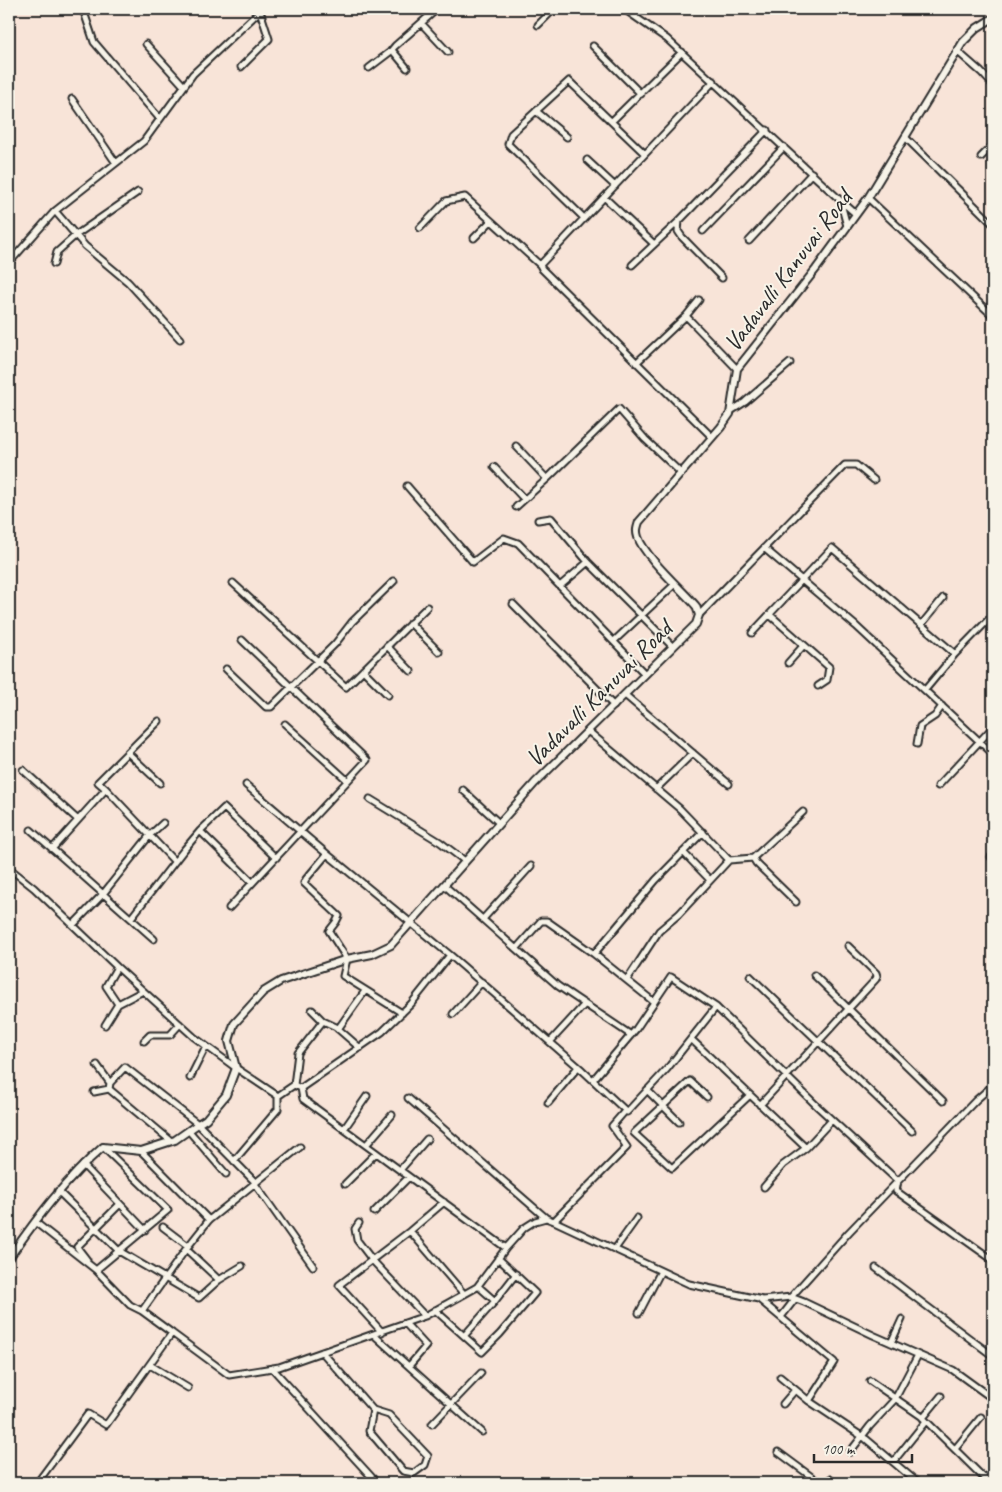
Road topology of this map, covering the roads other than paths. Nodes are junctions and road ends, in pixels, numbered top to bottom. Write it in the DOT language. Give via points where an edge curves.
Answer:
graph roads {
  1 [pos="84,9"];
  2 [pos="437,9"];
  3 [pos="554,9"];
  4 [pos="624,9"];
  5 [pos="642,9"];
  6 [pos="261,10"];
  7 [pos="635,16"];
  8 [pos="993,18"];
  9 [pos="421,23"];
  10 [pos="538,25"];
  11 [pos="146,44"];
  12 [pos="594,46"];
  13 [pos="392,50"];
  14 [pos="957,51"];
  15 [pos="448,52"];
  16 [pos="682,52"];
  17 [pos="241,67"];
  18 [pos="369,68"];
  19 [pos="407,68"];
  20 [pos="714,82"];
  21 [pos="184,86"];
  22 [pos="993,86"];
  23 [pos="640,94"];
  24 [pos="72,99"];
  25 [pos="536,111"];
  26 [pos="160,120"];
  27 [pos="612,121"];
  28 [pos="767,130"];
  29 [pos="567,137"];
  30 [pos="904,137"];
  31 [pos="993,145"];
  32 [pos="784,147"];
  33 [pos="645,154"];
  34 [pos="981,157"];
  35 [pos="587,160"];
  36 [pos="116,163"];
  37 [pos="812,174"];
  38 [pos="615,186"];
  39 [pos="138,192"];
  40 [pos="604,197"];
  41 [pos="868,198"];
  42 [pos="840,200"];
  43 [pos="55,211"];
  44 [pos="856,214"];
  45 [pos="584,218"];
  46 [pos="491,221"];
  47 [pos="679,221"];
  48 [pos="993,224"];
  49 [pos="847,226"];
  50 [pos="420,228"];
  51 [pos="703,231"];
  52 [pos="76,236"];
  53 [pos="474,238"];
  54 [pos="749,241"];
  55 [pos="654,244"];
  56 [pos="9,263"];
  57 [pos="54,264"];
  58 [pos="540,265"];
  59 [pos="632,265"];
  60 [pos="722,278"];
  61 [pos="699,300"];
  62 [pos="686,316"];
  63 [pos="993,316"];
  64 [pos="180,339"];
  65 [pos="636,363"];
  66 [pos="790,363"];
  67 [pos="737,368"];
  68 [pos="730,411"];
  69 [pos="712,437"];
  70 [pos="516,446"];
  71 [pos="494,467"];
  72 [pos="681,473"];
  73 [pos="547,479"];
  74 [pos="874,480"];
  75 [pos="407,486"];
  76 [pos="524,499"];
  77 [pos="516,507"];
  78 [pos="538,520"];
  79 [pos="764,548"];
  80 [pos="588,562"];
  81 [pos="802,580"];
  82 [pos="394,581"];
  83 [pos="233,583"];
  84 [pos="675,584"];
  85 [pos="560,586"];
  86 [pos="943,598"];
  87 [pos="513,604"];
  88 [pos="427,607"];
  89 [pos="641,615"];
  90 [pos="699,615"];
  91 [pos="770,615"];
  92 [pos="993,615"];
  93 [pos="410,623"];
  94 [pos="922,625"];
  95 [pos="752,633"];
  96 [pos="242,640"];
  97 [pos="614,641"];
  98 [pos="804,645"];
  99 [pos="387,646"];
  100 [pos="673,647"];
  101 [pos="439,652"];
  102 [pos="955,654"];
  103 [pos="318,661"];
  104 [pos="788,663"];
  105 [pos="226,668"];
  106 [pos="363,670"];
  107 [pos="411,671"];
  108 [pos="645,674"];
  109 [pos="818,686"];
  110 [pos="292,688"];
  111 [pos="925,690"];
  112 [pos="388,695"];
  113 [pos="625,695"];
  114 [pos="614,706"];
  115 [pos="942,706"];
  116 [pos="159,721"];
  117 [pos="285,724"];
  118 [pos="993,728"];
  119 [pos="588,731"];
  120 [pos="980,742"];
  121 [pos="917,744"];
  122 [pos="128,753"];
  123 [pos="693,753"];
  124 [pos="993,754"];
  125 [pos="23,770"];
  126 [pos="347,780"];
  127 [pos="160,783"];
  128 [pos="729,784"];
  129 [pos="246,785"];
  130 [pos="938,786"];
  131 [pos="106,789"];
  132 [pos="656,789"];
  133 [pos="463,790"];
  134 [pos="370,799"];
  135 [pos="803,812"];
  136 [pos="78,820"];
  137 [pos="163,823"];
  138 [pos="499,823"];
  139 [pos="31,830"];
  140 [pos="200,830"];
  141 [pos="300,832"];
  142 [pos="703,832"];
  143 [pos="150,835"];
  144 [pos="52,849"];
  145 [pos="683,852"];
  146 [pos="327,854"];
  147 [pos="276,858"];
  148 [pos="753,858"];
  149 [pos="729,860"];
  150 [pos="174,861"];
  151 [pos="465,861"];
  152 [pos="531,866"];
  153 [pos="9,868"];
  154 [pos="710,880"];
  155 [pos="252,882"];
  156 [pos="444,885"];
  157 [pos="103,894"];
  158 [pos="796,902"];
  159 [pos="229,908"];
  160 [pos="131,918"];
  161 [pos="482,919"];
  162 [pos="411,923"];
  163 [pos="73,925"];
  164 [pos="154,938"];
  165 [pos="848,946"];
  166 [pos="516,949"];
  167 [pos="594,954"];
  168 [pos="450,955"];
  169 [pos="347,959"];
  170 [pos="117,967"];
  171 [pos="814,975"];
  172 [pos="750,976"];
  173 [pos="627,980"];
  174 [pos="482,982"];
  175 [pos="143,991"];
  176 [pos="365,991"];
  177 [pos="654,1002"];
  178 [pos="118,1004"];
  179 [pos="585,1004"];
  180 [pos="716,1008"];
  181 [pos="849,1009"];
  182 [pos="312,1010"];
  183 [pos="402,1014"];
  184 [pos="453,1014"];
  185 [pos="323,1021"];
  186 [pos="180,1024"];
  187 [pos="105,1025"];
  188 [pos="338,1028"];
  189 [pos="631,1035"];
  190 [pos="691,1039"];
  191 [pos="144,1041"];
  192 [pos="819,1041"];
  193 [pos="550,1042"];
  194 [pos="206,1046"];
  195 [pos="360,1048"];
  196 [pos="97,1066"];
  197 [pos="578,1067"];
  198 [pos="236,1068"];
  199 [pos="787,1076"];
  200 [pos="190,1078"];
  201 [pos="593,1080"];
  202 [pos="110,1082"];
  203 [pos="993,1085"];
  204 [pos="294,1086"];
  205 [pos="301,1088"];
  206 [pos="109,1089"];
  207 [pos="647,1090"];
  208 [pos="94,1092"];
  209 [pos="750,1095"];
  210 [pos="278,1096"];
  211 [pos="367,1096"];
  212 [pos="707,1097"];
  213 [pos="408,1098"];
  214 [pos="943,1101"];
  215 [pos="548,1102"];
  216 [pos="760,1105"];
  217 [pos="663,1106"];
  218 [pos="625,1110"];
  219 [pos="392,1115"];
  220 [pos="832,1120"];
  221 [pos="679,1122"];
  222 [pos="198,1124"];
  223 [pos="344,1129"];
  224 [pos="189,1131"];
  225 [pos="912,1131"];
  226 [pos="427,1139"];
  227 [pos="171,1141"];
  228 [pos="366,1145"];
  229 [pos="103,1147"];
  230 [pos="300,1147"];
  231 [pos="806,1148"];
  232 [pos="141,1151"];
  233 [pos="376,1152"];
  234 [pos="234,1160"];
  235 [pos="83,1165"];
  236 [pos="400,1170"];
  237 [pos="226,1174"];
  238 [pos="409,1177"];
  239 [pos="898,1181"];
  240 [pos="255,1183"];
  241 [pos="345,1184"];
  242 [pos="764,1187"];
  243 [pos="58,1191"];
  244 [pos="444,1202"];
  245 [pos="120,1204"];
  246 [pos="374,1212"];
  247 [pos="546,1218"];
  248 [pos="637,1218"];
  249 [pos="209,1220"];
  250 [pos="554,1221"];
  251 [pos="35,1222"];
  252 [pos="359,1223"];
  253 [pos="163,1227"];
  254 [pos="96,1228"];
  255 [pos="145,1230"];
  256 [pos="410,1232"];
  257 [pos="187,1248"];
  258 [pos="506,1248"];
  259 [pos="615,1250"];
  260 [pos="119,1251"];
  261 [pos="9,1258"];
  262 [pos="498,1258"];
  263 [pos="88,1260"];
  264 [pos="993,1260"];
  265 [pos="372,1261"];
  266 [pos="242,1266"];
  267 [pos="313,1266"];
  268 [pos="876,1268"];
  269 [pos="96,1270"];
  270 [pos="661,1271"];
  271 [pos="516,1274"];
  272 [pos="165,1278"];
  273 [pos="219,1280"];
  274 [pos="478,1286"];
  275 [pos="464,1294"];
  276 [pos="793,1298"];
  277 [pos="759,1300"];
  278 [pos="495,1301"];
  279 [pos="435,1310"];
  280 [pos="142,1311"];
  281 [pos="639,1313"];
  282 [pos="425,1316"];
  283 [pos="781,1318"];
  284 [pos="902,1319"];
  285 [pos="405,1323"];
  286 [pos="382,1332"];
  287 [pos="172,1333"];
  288 [pos="374,1335"];
  289 [pos="464,1336"];
  290 [pos="891,1343"];
  291 [pos="322,1352"];
  292 [pos="918,1355"];
  293 [pos="993,1356"];
  294 [pos="150,1365"];
  295 [pos="409,1366"];
  296 [pos="272,1368"];
  297 [pos="480,1373"];
  298 [pos="780,1377"];
  299 [pos="870,1381"];
  300 [pos="188,1388"];
  301 [pos="795,1390"];
  302 [pos="941,1396"];
  303 [pos="895,1399"];
  304 [pos="993,1399"];
  305 [pos="809,1401"];
  306 [pos="451,1404"];
  307 [pos="783,1404"];
  308 [pos="373,1410"];
  309 [pos="981,1417"];
  310 [pos="925,1419"];
  311 [pos="432,1424"];
  312 [pos="482,1432"];
  313 [pos="862,1436"];
  314 [pos="955,1449"];
  315 [pos="778,1452"];
  316 [pos="850,1452"];
  317 [pos="893,1462"];
  318 [pos="993,1470"];
  319 [pos="984,1481"];
  320 [pos="36,1483"];
  321 [pos="377,1483"];
  322 [pos="820,1483"];
  323 [pos="918,1483"];
  1 -- 26 [label="street" via="94,42"];
  2 -- 9 [label="street"];
  3 -- 10 [label="street"];
  4 -- 7 [label="street"];
  5 -- 7 [label="street"];
  6 -- 17 [label="street" via="268,39"];
  6 -- 21 [label="street"];
  7 -- 16 [label="street"];
  8 -- 14 [label="street, Vadavalli Kanuvai Road" via="977,28"];
  9 -- 13 [label="street"];
  9 -- 15 [label="street"];
  11 -- 21 [label="street"];
  12 -- 23 [label="street"];
  13 -- 18 [label="street"];
  13 -- 19 [label="street"];
  14 -- 22 [label="street"];
  14 -- 30 [label="street, Vadavalli Kanuvai Road"];
  16 -- 20 [label="street"];
  16 -- 23 [label="street"];
  20 -- 28 [label="street"];
  20 -- 33 [label="street"];
  21 -- 26 [label="street"];
  23 -- 27 [label="street"];
  24 -- 36 [label="street"];
  25 -- 27 [label="street" via="569,81"];
  25 -- 29 [label="street"];
  25 -- 45 [label="street" via="510,134 508,144"];
  26 -- 36 [label="street" via="144,141"];
  27 -- 33 [label="street"];
  28 -- 32 [label="street"];
  28 -- 47 [label="street"];
  30 -- 41 [label="street, Vadavalli Kanuvai Road"];
  30 -- 48 [label="street"];
  31 -- 34 [label="street"];
  32 -- 37 [label="street"];
  32 -- 51 [label="street"];
  33 -- 38 [label="street"];
  35 -- 38 [label="street"];
  36 -- 43 [label="street"];
  37 -- 42 [label="street"];
  37 -- 54 [label="street"];
  38 -- 40 [label="street"];
  39 -- 52 [label="street"];
  40 -- 45 [label="street"];
  40 -- 55 [label="street"];
  41 -- 44 [label="street, Vadavalli Kanuvai Road"];
  41 -- 63 [label="street"];
  42 -- 44 [label="street"];
  42 -- 49 [label="street"];
  43 -- 52 [label="street"];
  43 -- 56 [label="street"];
  44 -- 49 [label="street, Vadavalli Kanuvai Road"];
  45 -- 58 [label="street"];
  46 -- 50 [label="street" via="465,197 446,201"];
  46 -- 53 [label="street"];
  46 -- 58 [label="street"];
  47 -- 55 [label="street"];
  47 -- 60 [label="street" via="678,231"];
  49 -- 67 [label="street, Vadavalli Kanuvai Road"];
  52 -- 57 [label="street" via="57,252"];
  52 -- 64 [label="street" via="128,282"];
  55 -- 59 [label="street"];
  58 -- 65 [label="street"];
  61 -- 62 [label="street"];
  62 -- 65 [label="street"];
  62 -- 67 [label="street"];
  65 -- 69 [label="street"];
  66 -- 68 [label="street"];
  67 -- 68 [label="street, Vadavalli Kanuvai Road"];
  68 -- 69 [label="street, Vadavalli Kanuvai Road"];
  69 -- 72 [label="street, Vadavalli Kanuvai Road"];
  70 -- 73 [label="street"];
  71 -- 76 [label="street"];
  72 -- 73 [label="street" via="620,409"];
  72 -- 84 [label="street, Vadavalli Kanuvai Road" via="636,529 647,553"];
  73 -- 76 [label="street"];
  74 -- 79 [label="street" via="856,464 845,465"];
  75 -- 85 [label="street" via="473,562 504,538 518,543"];
  76 -- 77 [label="street"];
  78 -- 80 [label="street" via="550,518"];
  79 -- 81 [label="street"];
  79 -- 90 [label="street"];
  80 -- 85 [label="street"];
  80 -- 89 [label="street"];
  81 -- 91 [label="street"];
  81 -- 94 [label="street" via="832,548"];
  81 -- 111 [label="street"];
  82 -- 103 [label="street"];
  83 -- 103 [label="street"];
  84 -- 89 [label="street"];
  84 -- 90 [label="street, Vadavalli Kanuvai Road" via="696,606"];
  85 -- 97 [label="street"];
  86 -- 94 [label="street"];
  87 -- 114 [label="street"];
  88 -- 93 [label="street"];
  89 -- 97 [label="street"];
  89 -- 100 [label="street"];
  90 -- 100 [label="street, Vadavalli Kanuvai Road" via="696,624"];
  91 -- 95 [label="street"];
  91 -- 98 [label="street"];
  92 -- 102 [label="street"];
  93 -- 99 [label="street"];
  93 -- 101 [label="street"];
  94 -- 102 [label="street"];
  96 -- 110 [label="street"];
  97 -- 108 [label="street"];
  98 -- 104 [label="street"];
  98 -- 109 [label="street" via="829,667 827,680"];
  99 -- 106 [label="street"];
  99 -- 107 [label="street"];
  100 -- 108 [label="street, Vadavalli Kanuvai Road"];
  102 -- 111 [label="street"];
  103 -- 106 [label="street" via="346,687"];
  103 -- 110 [label="street"];
  105 -- 110 [label="street" via="266,707"];
  106 -- 112 [label="street"];
  108 -- 113 [label="street, Vadavalli Kanuvai Road"];
  110 -- 126 [label="street" via="367,760"];
  111 -- 115 [label="street"];
  113 -- 114 [label="street, Vadavalli Kanuvai Road"];
  113 -- 123 [label="street"];
  114 -- 119 [label="street, Vadavalli Kanuvai Road"];
  115 -- 120 [label="street"];
  115 -- 121 [label="street" via="935,716 920,726"];
  116 -- 122 [label="street"];
  117 -- 126 [label="street"];
  118 -- 120 [label="street"];
  119 -- 132 [label="street"];
  119 -- 138 [label="street, Vadavalli Kanuvai Road"];
  120 -- 124 [label="street"];
  120 -- 130 [label="street"];
  122 -- 127 [label="street"];
  122 -- 131 [label="street" via="98,782"];
  123 -- 128 [label="street"];
  123 -- 132 [label="street"];
  125 -- 136 [label="street"];
  126 -- 141 [label="street"];
  129 -- 141 [label="street"];
  131 -- 136 [label="street"];
  131 -- 143 [label="street"];
  132 -- 142 [label="street"];
  133 -- 138 [label="street"];
  134 -- 151 [label="street"];
  135 -- 148 [label="street"];
  136 -- 144 [label="street"];
  137 -- 143 [label="street"];
  138 -- 151 [label="street, Vadavalli Kanuvai Road"];
  139 -- 144 [label="street"];
  140 -- 147 [label="street" via="224,808"];
  140 -- 150 [label="street"];
  140 -- 155 [label="street"];
  141 -- 146 [label="street"];
  141 -- 147 [label="street"];
  142 -- 145 [label="street"];
  142 -- 149 [label="street"];
  143 -- 150 [label="street"];
  143 -- 157 [label="street"];
  144 -- 157 [label="street"];
  145 -- 154 [label="street"];
  145 -- 167 [label="street"];
  146 -- 162 [label="street"];
  146 -- 169 [label="street" via="304,883 339,916 329,931"];
  147 -- 155 [label="street"];
  148 -- 149 [label="street"];
  148 -- 158 [label="street"];
  149 -- 154 [label="street"];
  150 -- 160 [label="street"];
  151 -- 156 [label="street, Vadavalli Kanuvai Road"];
  152 -- 161 [label="street"];
  153 -- 163 [label="street"];
  154 -- 173 [label="street" via="658,931"];
  155 -- 159 [label="street"];
  156 -- 161 [label="street"];
  156 -- 162 [label="street, Vadavalli Kanuvai Road"];
  157 -- 160 [label="street"];
  157 -- 163 [label="street"];
  160 -- 164 [label="street"];
  161 -- 166 [label="street"];
  162 -- 168 [label="street"];
  162 -- 169 [label="street, Vadavalli Kanuvai Road" via="391,945 372,954"];
  163 -- 170 [label="street"];
  165 -- 181 [label="street" via="877,976"];
  166 -- 167 [label="street" via="541,921 547,921"];
  166 -- 179 [label="street" via="558,986"];
  167 -- 173 [label="street"];
  168 -- 174 [label="street"];
  168 -- 183 [label="street"];
  169 -- 176 [label="street" via="344,976"];
  169 -- 198 [label="street, Vadavalli Kanuvai Road" via="281,982 263,992 234,1024 229,1041"];
  170 -- 175 [label="street"];
  170 -- 178 [label="street" via="106,986"];
  171 -- 181 [label="street"];
  172 -- 192 [label="street"];
  173 -- 177 [label="street"];
  174 -- 184 [label="street"];
  174 -- 193 [label="street"];
  175 -- 178 [label="street"];
  175 -- 186 [label="street"];
  176 -- 183 [label="street"];
  176 -- 188 [label="street"];
  177 -- 180 [label="street" via="671,977"];
  177 -- 189 [label="street"];
  178 -- 187 [label="street"];
  179 -- 189 [label="street"];
  179 -- 193 [label="street"];
  180 -- 190 [label="street"];
  180 -- 199 [label="street"];
  181 -- 192 [label="street"];
  181 -- 214 [label="street"];
  182 -- 185 [label="street"];
  183 -- 195 [label="street"];
  185 -- 188 [label="street"];
  185 -- 204 [label="street" via="298,1053"];
  186 -- 191 [label="street" via="170,1035 150,1035"];
  186 -- 194 [label="street"];
  188 -- 195 [label="street"];
  189 -- 201 [label="street"];
  190 -- 207 [label="street"];
  190 -- 209 [label="street"];
  192 -- 199 [label="street"];
  192 -- 225 [label="street"];
  193 -- 197 [label="street"];
  194 -- 198 [label="street"];
  194 -- 200 [label="street"];
  195 -- 205 [label="street"];
  196 -- 202 [label="street"];
  197 -- 201 [label="street"];
  197 -- 215 [label="street"];
  198 -- 210 [label="street"];
  198 -- 222 [label="street" via="226,1095"];
  199 -- 216 [label="street"];
  199 -- 220 [label="street"];
  201 -- 218 [label="street"];
  202 -- 206 [label="street"];
  202 -- 222 [label="street" via="125,1067"];
  203 -- 239 [label="street"];
  204 -- 205 [label="street"];
  204 -- 210 [label="street"];
  205 -- 223 [label="street" via="303,1099"];
  206 -- 208 [label="street"];
  206 -- 227 [label="street"];
  207 -- 217 [label="street"];
  207 -- 218 [label="street" via="627,1112"];
  209 -- 216 [label="street"];
  209 -- 217 [label="street" via="672,1168 634,1134"];
  210 -- 234 [label="street" via="278,1109"];
  211 -- 223 [label="street"];
  212 -- 217 [label="street" via="690,1081"];
  213 -- 247 [label="street"];
  216 -- 231 [label="street"];
  217 -- 221 [label="street"];
  218 -- 250 [label="street" via="612,1126 626,1147"];
  219 -- 228 [label="street"];
  220 -- 231 [label="street"];
  220 -- 239 [label="street"];
  222 -- 224 [label="street"];
  222 -- 234 [label="street"];
  223 -- 228 [label="street"];
  224 -- 227 [label="street"];
  224 -- 237 [label="street"];
  226 -- 236 [label="street"];
  227 -- 232 [label="street"];
  228 -- 233 [label="street"];
  229 -- 232 [label="street"];
  229 -- 235 [label="street"];
  229 -- 255 [label="street" via="168,1210"];
  230 -- 240 [label="street"];
  231 -- 242 [label="street" via="783,1165"];
  232 -- 249 [label="street"];
  233 -- 236 [label="street"];
  233 -- 241 [label="street"];
  234 -- 240 [label="street"];
  235 -- 243 [label="street"];
  235 -- 245 [label="street"];
  236 -- 238 [label="street"];
  238 -- 244 [label="street"];
  238 -- 246 [label="street"];
  239 -- 264 [label="street" via="896,1192"];
  239 -- 276 [label="street"];
  240 -- 249 [label="street"];
  240 -- 267 [label="street"];
  243 -- 251 [label="street"];
  243 -- 254 [label="street"];
  244 -- 256 [label="street"];
  244 -- 258 [label="street"];
  245 -- 254 [label="street"];
  245 -- 255 [label="street"];
  247 -- 250 [label="street"];
  247 -- 258 [label="street" via="524,1228"];
  248 -- 259 [label="street"];
  249 -- 257 [label="street"];
  250 -- 259 [label="street"];
  251 -- 261 [label="street"];
  251 -- 269 [label="street"];
  252 -- 265 [label="street" via="355,1229 357,1240"];
  253 -- 257 [label="street"];
  254 -- 260 [label="street"];
  254 -- 263 [label="street" via="77,1247"];
  255 -- 260 [label="street"];
  256 -- 265 [label="street"];
  256 -- 275 [label="street"];
  257 -- 272 [label="street"];
  257 -- 273 [label="street"];
  258 -- 262 [label="street"];
  259 -- 270 [label="street"];
  260 -- 269 [label="street"];
  260 -- 272 [label="street"];
  262 -- 271 [label="street"];
  262 -- 274 [label="street"];
  265 -- 282 [label="street"];
  265 -- 286 [label="street" via="339,1285"];
  266 -- 273 [label="street"];
  268 -- 293 [label="street"];
  269 -- 280 [label="street" via="130,1305"];
  270 -- 277 [label="street" via="689,1284"];
  270 -- 281 [label="street"];
  271 -- 278 [label="street"];
  271 -- 289 [label="street" via="535,1292 500,1334 482,1352"];
  272 -- 273 [label="street" via="199,1298"];
  272 -- 280 [label="street"];
  274 -- 275 [label="street"];
  274 -- 278 [label="street"];
  275 -- 279 [label="street"];
  276 -- 277 [label="street"];
  276 -- 283 [label="street"];
  276 -- 290 [label="street"];
  277 -- 283 [label="street"];
  278 -- 289 [label="street"];
  279 -- 282 [label="street"];
  279 -- 289 [label="street"];
  280 -- 287 [label="street"];
  282 -- 285 [label="street"];
  283 -- 305 [label="street" via="834,1362"];
  284 -- 290 [label="street"];
  285 -- 286 [label="street"];
  285 -- 295 [label="street" via="426,1346"];
  286 -- 288 [label="street"];
  287 -- 294 [label="street"];
  287 -- 296 [label="street" via="229,1375"];
  288 -- 291 [label="street"];
  288 -- 295 [label="street"];
  290 -- 292 [label="street"];
  291 -- 296 [label="street"];
  291 -- 308 [label="street"];
  292 -- 303 [label="street"];
  292 -- 304 [label="street" via="953,1370"];
  294 -- 300 [label="street"];
  294 -- 320 [label="street" via="106,1425 88,1414"];
  295 -- 306 [label="street"];
  296 -- 321 [label="street"];
  297 -- 306 [label="street"];
  298 -- 301 [label="street"];
  299 -- 303 [label="street"];
  301 -- 305 [label="street"];
  301 -- 307 [label="street"];
  302 -- 310 [label="street"];
  303 -- 310 [label="street"];
  303 -- 313 [label="street"];
  305 -- 313 [label="street"];
  306 -- 311 [label="street"];
  306 -- 312 [label="street"];
  308 -- 308 [label="street" via="390,1414 428,1456 425,1465 414,1473 402,1471 369,1431"];
  309 -- 314 [label="street"];
  310 -- 314 [label="street"];
  310 -- 317 [label="street"];
  313 -- 316 [label="street"];
  313 -- 317 [label="street"];
  314 -- 319 [label="street"];
  315 -- 322 [label="street"];
  317 -- 323 [label="street"];
  318 -- 319 [label="street"];
}
